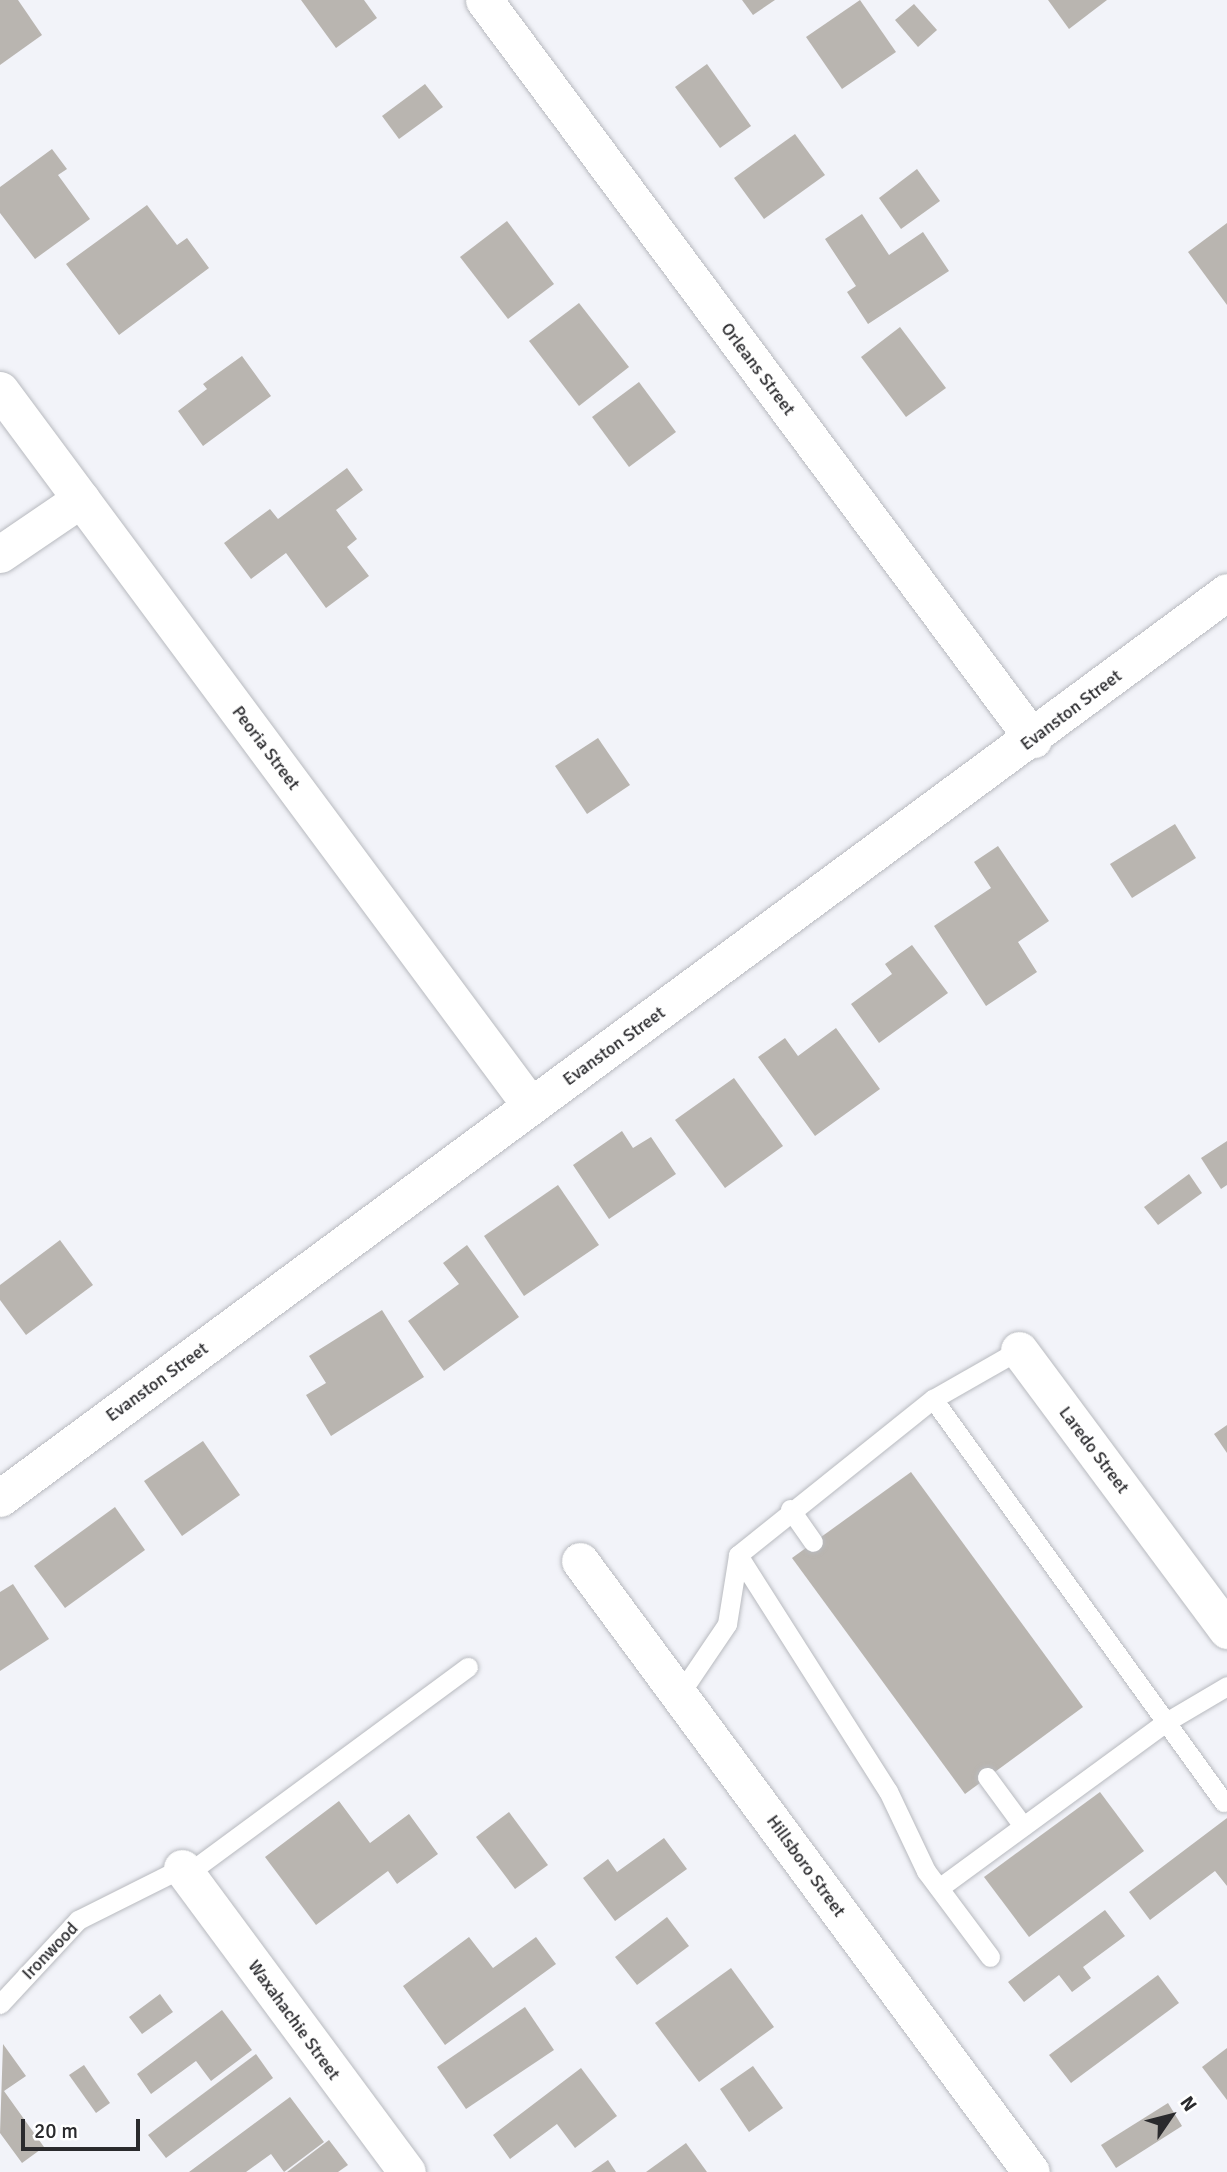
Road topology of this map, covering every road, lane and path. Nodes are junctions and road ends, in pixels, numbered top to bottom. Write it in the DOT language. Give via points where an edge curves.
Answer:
graph roads {
  1 [pos="484,0"];
  2 [pos="0,390"];
  3 [pos="81,499"];
  4 [pos="0,554"];
  5 [pos="1227,592"];
  6 [pos="1033,738"];
  7 [pos="531,1107"];
  8 [pos="1019,1350"];
  9 [pos="933,1399"];
  10 [pos="0,1497"];
  11 [pos="790,1509"];
  12 [pos="813,1542"];
  13 [pos="738,1555"];
  14 [pos="580,1561"];
  15 [pos="1227,1630"];
  16 [pos="468,1667"];
  17 [pos="1227,1686"];
  18 [pos="679,1695"];
  19 [pos="1166,1722"];
  20 [pos="987,1777"];
  21 [pos="1224,1802"];
  22 [pos="1023,1826"];
  23 [pos="184,1871"];
  24 [pos="939,1888"];
  25 [pos="990,1958"];
  26 [pos="0,2004"];
  27 [pos="407,2172"];
  28 [pos="1031,2172"];
  1 -- 6 [label="street, Orleans Street"];
  2 -- 3 [label="street, Peoria Street"];
  3 -- 4 [label="street"];
  3 -- 7 [label="street, Peoria Street"];
  5 -- 6 [label="street, Evanston Street"];
  6 -- 7 [label="street, Evanston Street"];
  7 -- 10 [label="street, Evanston Street"];
  8 -- 9 [label="lane, Laredo Street"];
  8 -- 15 [label="street, Laredo Street"];
  9 -- 11 [label="lane, Laredo Street"];
  9 -- 19 [label="lane"];
  11 -- 12 [label="lane"];
  11 -- 13 [label="lane, Laredo Street"];
  13 -- 18 [label="lane" via="727,1623"];
  13 -- 24 [label="lane" via="888,1791"];
  14 -- 18 [label="street, Hillsboro Street"];
  16 -- 23 [label="lane, Ironwood"];
  17 -- 19 [label="lane"];
  18 -- 28 [label="street, Hillsboro Street"];
  19 -- 21 [label="lane"];
  19 -- 22 [label="lane"];
  20 -- 22 [label="lane"];
  22 -- 24 [label="lane"];
  23 -- 26 [label="lane, Ironwood" via="78,1920"];
  23 -- 27 [label="street, Waxahachie Street"];
  24 -- 25 [label="lane"];
}
